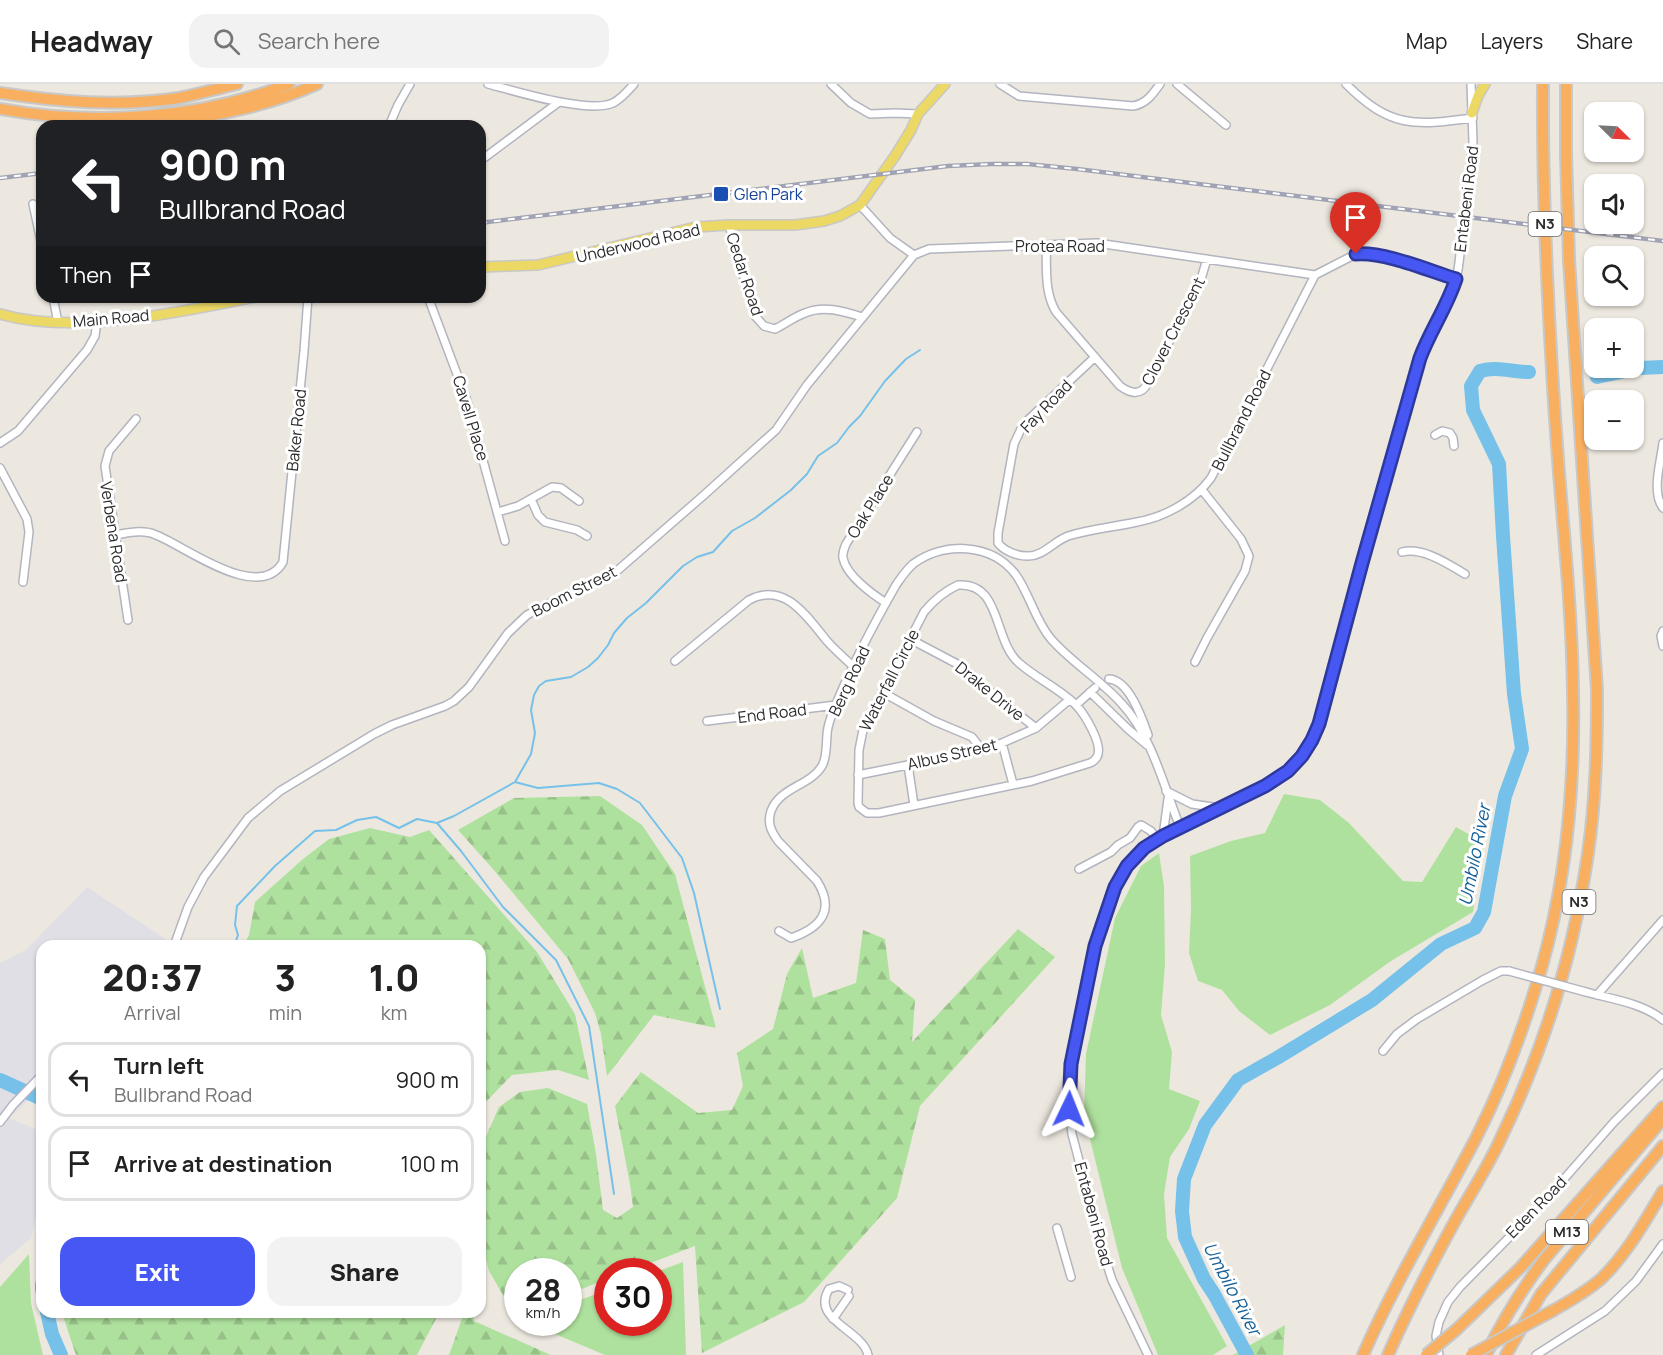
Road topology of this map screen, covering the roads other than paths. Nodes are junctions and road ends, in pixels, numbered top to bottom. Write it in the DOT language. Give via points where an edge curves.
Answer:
graph roads {
  1 [pos="225,84"];
  2 [pos="237,84"];
  3 [pos="288,84"];
  4 [pos="317,84"];
  5 [pos="410,84"];
  6 [pos="488,84"];
  7 [pos="634,84"];
  8 [pos="832,84"];
  9 [pos="945,84"];
  10 [pos="1000,84"];
  11 [pos="1160,84"];
  12 [pos="1177,84"];
  13 [pos="1346,84"];
  14 [pos="1471,84"];
  15 [pos="1485,84"];
  16 [pos="1543,84"];
  17 [pos="1566,84"];
  18 [pos="0,93"];
  19 [pos="201,94"];
  20 [pos="559,102"];
  21 [pos="0,109"];
  22 [pos="918,114"];
  23 [pos="1472,116"];
  24 [pos="133,117"];
  25 [pos="392,120"];
  26 [pos="1226,125"];
  27 [pos="486,157"];
  28 [pos="33,204"];
  29 [pos="860,205"];
  30 [pos="36,218"];
  31 [pos="729,225"];
  32 [pos="1046,245"];
  33 [pos="914,255"];
  34 [pos="1208,259"];
  35 [pos="486,267"];
  36 [pos="1316,274"];
  37 [pos="1456,279"];
  38 [pos="54,303"];
  39 [pos="222,303"];
  40 [pos="308,303"];
  41 [pos="430,303"];
  42 [pos="0,314"];
  43 [pos="862,317"];
  44 [pos="97,321"];
  45 [pos="58,322"];
  46 [pos="1095,357"];
  47 [pos="136,418"];
  48 [pos="917,432"];
  49 [pos="1435,435"];
  50 [pos="0,443"];
  51 [pos="1663,443"];
  52 [pos="1454,446"];
  53 [pos="0,468"];
  54 [pos="1202,490"];
  55 [pos="531,499"];
  56 [pos="579,501"];
  57 [pos="1663,508"];
  58 [pos="498,513"];
  59 [pos="998,533"];
  60 [pos="115,535"];
  61 [pos="587,536"];
  62 [pos="505,541"];
  63 [pos="1402,552"];
  64 [pos="1465,573"];
  65 [pos="23,582"];
  66 [pos="886,603"];
  67 [pos="128,620"];
  68 [pos="1662,634"];
  69 [pos="910,639"];
  70 [pos="1663,646"];
  71 [pos="675,661"];
  72 [pos="1196,662"];
  73 [pos="854,667"];
  74 [pos="1109,679"];
  75 [pos="882,692"];
  76 [pos="1073,702"];
  77 [pos="836,705"];
  78 [pos="707,721"];
  79 [pos="1036,728"];
  80 [pos="1002,743"];
  81 [pos="1149,747"];
  82 [pos="982,750"];
  83 [pos="908,765"];
  84 [pos="858,775"];
  85 [pos="1013,784"];
  86 [pos="1167,794"];
  87 [pos="914,805"];
  88 [pos="1221,808"];
  89 [pos="1180,827"];
  90 [pos="1160,837"];
  91 [pos="1079,869"];
  92 [pos="1663,920"];
  93 [pos="779,931"];
  94 [pos="176,940"];
  95 [pos="1597,995"];
  96 [pos="1663,1020"];
  97 [pos="1383,1051"];
  98 [pos="1663,1073"];
  99 [pos="36,1082"];
  100 [pos="1663,1107"];
  101 [pos="3,1113"];
  102 [pos="1663,1119"];
  103 [pos="0,1122"];
  104 [pos="1663,1146"];
  105 [pos="1663,1191"];
  106 [pos="1057,1228"];
  107 [pos="1663,1244"];
  108 [pos="1071,1277"];
  109 [pos="833,1318"];
  110 [pos="868,1355"];
  111 [pos="1148,1355"];
  112 [pos="1363,1355"];
  113 [pos="1388,1355"];
  114 [pos="1426,1355"];
  115 [pos="1438,1355"];
  116 [pos="1471,1355"];
  117 [pos="1486,1355"];
  118 [pos="1506,1355"];
  119 [pos="1536,1355"];
  1 -- 19 [label="highway"];
  2 -- 19 [label="highway"];
  3 -- 24 [label="highway" via="203,108"];
  4 -- 24 [label="highway" via="228,111 171,120"];
  5 -- 25 [label="street"];
  6 -- 20 [label="street"];
  7 -- 20 [label="street" via="613,103 594,106"];
  8 -- 22 [label="street" via="851,103 870,114"];
  9 -- 22 [label="main road, Underwood Road"];
  10 -- 11 [label="street" via="1019,96 1133,106 1145,102"];
  12 -- 26 [label="street"];
  13 -- 23 [label="street" via="1378,110 1405,122 1430,123"];
  14 -- 23 [label="street, Entabeni Road"];
  15 -- 23 [label="main road"];
  16 -- 112 [label="highway, N3" via="1551,364 1571,629 1574,735 1565,850 1543,963 1504,1077"];
  17 -- 113 [label="highway, N3" via="1569,260 1597,690 1594,802 1588,854 1565,965 1519,1098"];
  18 -- 19 [label="highway" via="34,99 114,103"];
  20 -- 27 [label="street"];
  21 -- 24 [label="highway" via="80,117"];
  22 -- 29 [label="main road, Underwood Road" via="900,149"];
  23 -- 37 [label="street, Entabeni Road, bridge" via="1471,165"];
  28 -- 30 [label="street"];
  29 -- 31 [label="main road, Underwood Road" via="840,216 807,224"];
  29 -- 33 [label="street" via="890,238"];
  31 -- 35 [label="main road, Underwood Road" via="683,230 538,265"];
  31 -- 43 [label="street, Cedar Road" via="755,316 764,326 775,329 817,309"];
  32 -- 33 [label="street, Protea Road" via="929,249"];
  32 -- 34 [label="street, Protea Road" via="1097,243"];
  32 -- 46 [label="street, Clover Crescent" via="1050,302"];
  33 -- 43 [label="street, Boom Street"];
  34 -- 36 [label="street, Protea Road"];
  34 -- 46 [label="street, Clover Crescent" via="1144,389 1135,393 1124,389"];
  36 -- 37 [label="street" via="1356,254 1368,253"];
  36 -- 54 [label="street, Bullbrand Road"];
  37 -- 88 [label="street, Entabeni Road" via="1420,358 1312,740 1288,771"];
  38 -- 45 [label="street"];
  39 -- 44 [label="main road, Main Road"];
  40 -- 60 [label="street, Baker Road" via="283,562 275,572 256,578 205,561 157,535"];
  41 -- 58 [label="street, Cavell Place" via="466,398"];
  42 -- 45 [label="main road, Main Road"];
  43 -- 94 [label="street, Boom Street" via="776,430 618,570 527,615 508,633 470,687 454,701 374,734 280,791 248,818 204,877"];
  44 -- 45 [label="main road, Main Road"];
  44 -- 50 [label="street" via="87,350 18,430"];
  46 -- 59 [label="street, Fay Road" via="1028,420 1017,436"];
  47 -- 60 [label="street, Verbena Road" via="106,458"];
  48 -- 66 [label="street, Oak Place" via="843,554 851,573"];
  49 -- 52 [label="street" via="1442,431 1450,433"];
  51 -- 57 [label="street" via="1656,493"];
  53 -- 65 [label="street" via="28,524"];
  54 -- 59 [label="street, Bullbrand Road" via="1156,517 1068,536 1034,555 1006,550 998,543"];
  54 -- 72 [label="street" via="1241,539 1249,556 1245,571"];
  55 -- 56 [label="street" via="557,487"];
  55 -- 58 [label="street"];
  55 -- 61 [label="street" via="545,522"];
  58 -- 62 [label="street, Cavell Place"];
  60 -- 67 [label="street, Verbena Road"];
  63 -- 64 [label="street" via="1424,553"];
  66 -- 73 [label="street, Berg Road"];
  66 -- 81 [label="street, Berg Road" via="904,574 926,556 955,548 992,556 1014,574 1052,639 1122,704"];
  68 -- 70 [label="street"];
  69 -- 75 [label="street, Waterfall Circle"];
  69 -- 76 [label="street, Waterfall Circle" via="924,612 939,597 958,585 975,587 990,601 1014,659"];
  69 -- 79 [label="street, Drake Drive" via="961,666"];
  71 -- 73 [label="street" via="749,600 764,595 799,607"];
  73 -- 77 [label="street, Berg Road"];
  74 -- 81 [label="street" via="1122,683 1129,693 1141,716"];
  75 -- 82 [label="street" via="972,737"];
  75 -- 84 [label="street, Waterfall Circle" via="859,741"];
  76 -- 79 [label="street, Albus Street"];
  76 -- 81 [label="street" via="1093,690"];
  76 -- 85 [label="street, Waterfall Circle" via="1095,737 1099,748 1096,760"];
  77 -- 78 [label="street, End Road"];
  77 -- 93 [label="street, Berg Road" via="821,767 780,797 770,818 778,841 817,881 826,905 813,928 791,939"];
  79 -- 80 [label="street, Albus Street"];
  80 -- 82 [label="street, Albus Street"];
  80 -- 85 [label="street"];
  81 -- 86 [label="street"];
  82 -- 83 [label="street, Albus Street"];
  83 -- 84 [label="street, Albus Street"];
  83 -- 87 [label="street"];
  84 -- 87 [label="street, Waterfall Circle" via="858,803 862,811 873,814"];
  85 -- 87 [label="street, Waterfall Circle"];
  86 -- 88 [label="street" via="1192,804"];
  86 -- 89 [label="street"];
  86 -- 90 [label="street"];
  88 -- 89 [label="street, Entabeni Road"];
  89 -- 90 [label="street, Entabeni Road"];
  90 -- 91 [label="street" via="1141,825 1111,852"];
  90 -- 111 [label="street, Entabeni Road" via="1127,866 1106,910 1071,1064 1069,1109 1103,1252"];
  92 -- 95 [label="street"];
  95 -- 96 [label="street" via="1636,1006"];
  95 -- 97 [label="street, bridge" via="1502,971 1415,1021"];
  98 -- 115 [label="street, Eden Road" via="1448,1302 1436,1336"];
  99 -- 101 [label="street"];
  100 -- 114 [label="highway, bridge" via="1521,1267"];
  101 -- 103 [label="street"];
  102 -- 117 [label="highway, M13" via="1532,1276 1508,1311"];
  104 -- 118 [label="highway, M13" via="1541,1294"];
  105 -- 116 [label="highway, bridge" via="1612,1268 1588,1289"];
  106 -- 108 [label="street"];
  107 -- 119 [label="street" via="1636,1281 1605,1311"];
  109 -- 109 [label="street" via="848,1293 841,1286 826,1293 825,1307"];
  109 -- 110 [label="street" via="865,1346"];
}
